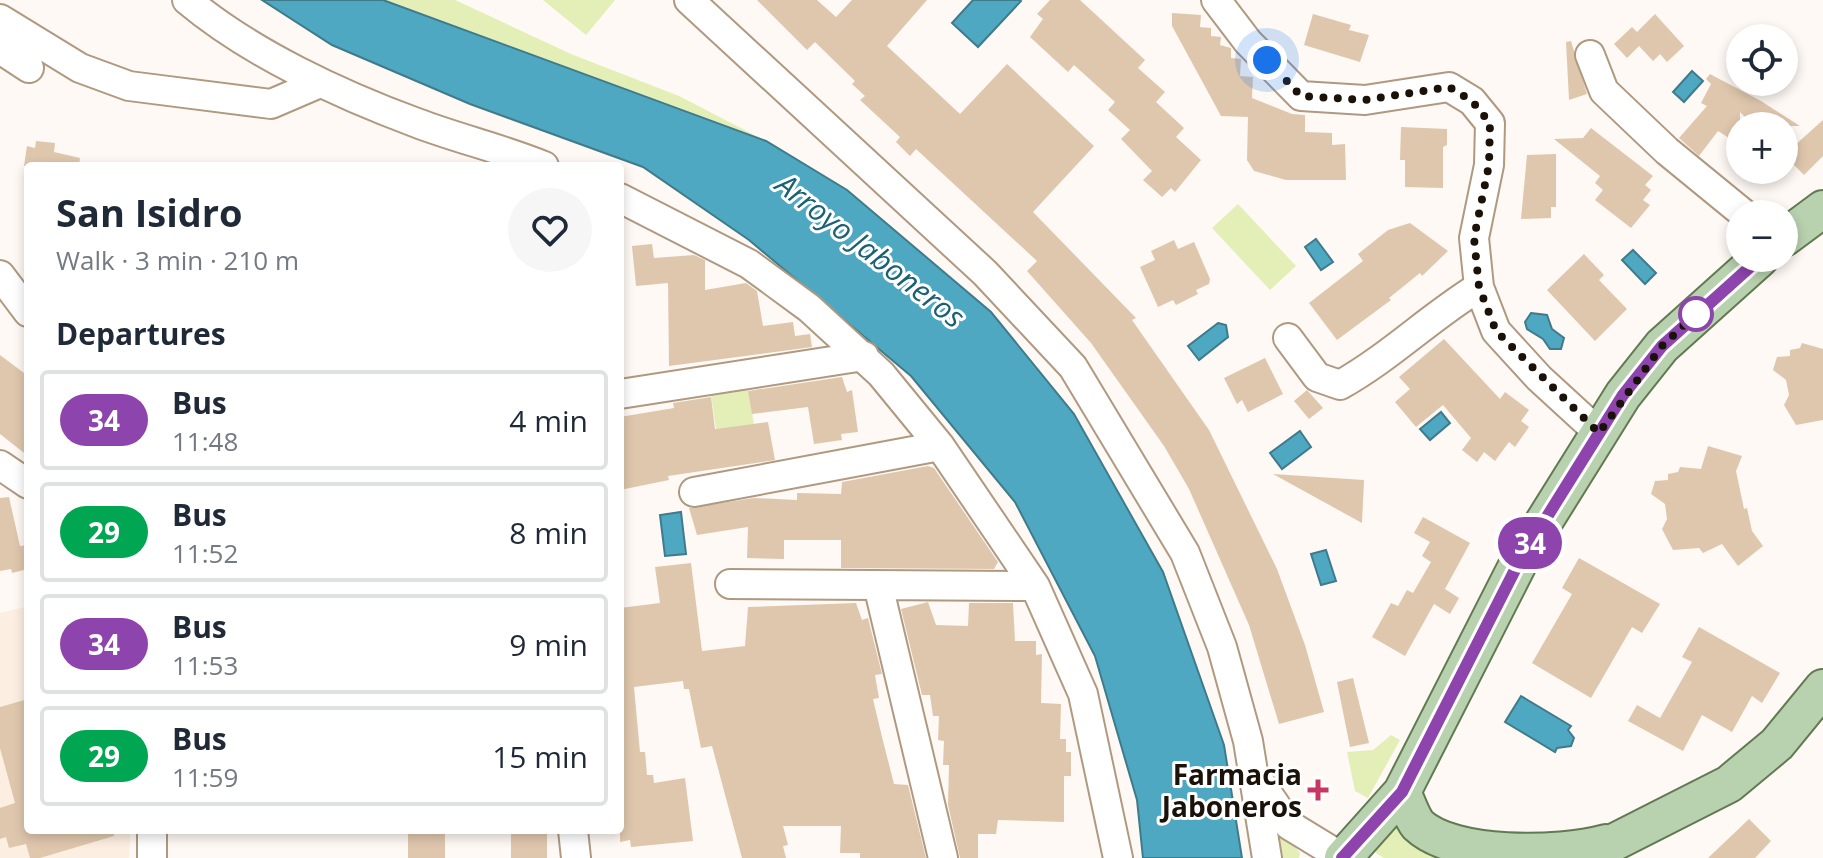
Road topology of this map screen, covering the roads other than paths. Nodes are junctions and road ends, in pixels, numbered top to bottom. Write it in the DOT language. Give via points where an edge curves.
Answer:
graph roads {
  1 [pos="187,0"];
  2 [pos="689,0"];
  3 [pos="1216,0"];
  4 [pos="0,19"];
  5 [pos="0,49"];
  6 [pos="1590,55"];
  7 [pos="29,68"];
  8 [pos="320,83"];
  9 [pos="532,162"];
  10 [pos="624,200"];
  11 [pos="1727,200"];
  12 [pos="1823,209"];
  13 [pos="1798,228"];
  14 [pos="1744,272"];
  15 [pos="0,275"];
  16 [pos="1479,287"];
  17 [pos="24,304"];
  18 [pos="1288,338"];
  19 [pos="864,356"];
  20 [pos="624,393"];
  21 [pos="1599,433"];
  22 [pos="940,446"];
  23 [pos="0,465"];
  24 [pos="24,481"];
  25 [pos="694,492"];
  26 [pos="730,584"];
  27 [pos="878,585"];
  28 [pos="1035,586"];
  29 [pos="1823,688"];
  30 [pos="1254,774"];
  31 [pos="1402,792"];
  32 [pos="152,834"];
  33 [pos="573,834"];
  34 [pos="1632,836"];
  35 [pos="152,858"];
  36 [pos="576,858"];
  37 [pos="943,858"];
  38 [pos="1118,858"];
  39 [pos="1267,858"];
  40 [pos="1343,858"];
  41 [pos="1350,858"];
  42 [pos="1583,858"];
  1 -- 8 [label="street"];
  2 -- 30 [label="street" via="985,273 1073,367 1185,553 1222,647"];
  3 -- 16 [label="street" via="1301,96 1365,100 1449,87 1472,101 1490,123 1489,165 1474,238"];
  4 -- 8 [label="street" via="80,68 129,86 271,104"];
  5 -- 7 [label="street"];
  6 -- 11 [label="street" via="1604,91"];
  8 -- 9 [label="street" via="418,124"];
  10 -- 19 [label="street" via="749,264"];
  12 -- 13 [label="main road"];
  14 -- 21 [label="main road" via="1662,346"];
  15 -- 17 [label="street"];
  16 -- 18 [label="street" via="1442,309 1377,365 1340,385 1317,377"];
  16 -- 21 [label="street" via="1496,331"];
  19 -- 20 [label="street"];
  19 -- 22 [label="street"];
  21 -- 31 [label="main road" via="1520,560"];
  22 -- 25 [label="street"];
  22 -- 28 [label="street"];
  23 -- 24 [label="street"];
  26 -- 27 [label="street"];
  27 -- 28 [label="street"];
  27 -- 37 [label="street"];
  28 -- 38 [label="street" via="1083,694"];
  29 -- 34 [label="main road" via="1777,744 1729,784"];
  30 -- 39 [label="street"];
  30 -- 40 [label="street" via="1289,825"];
  31 -- 34 [label="main road" via="1418,825 1446,847 1492,855 1570,852"];
  31 -- 40 [label="main road"];
  32 -- 35 [label="street"];
  33 -- 36 [label="street"];
  34 -- 42 [label="main road"];
  40 -- 41 [label="main road"];
}
